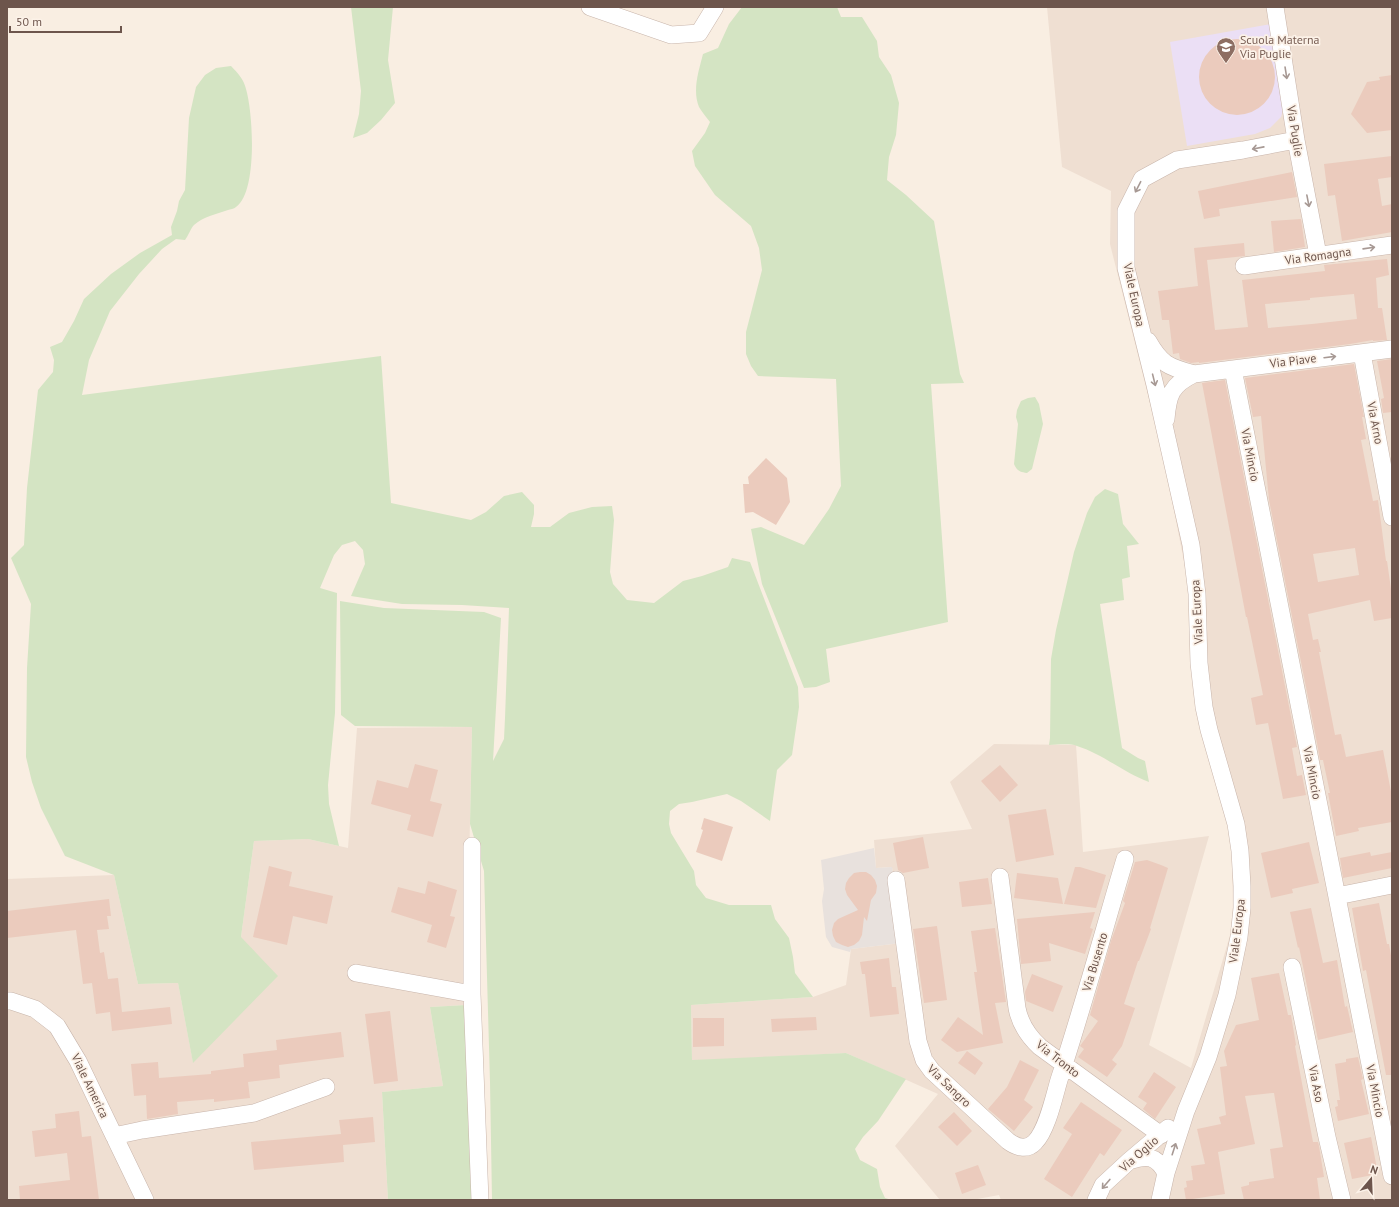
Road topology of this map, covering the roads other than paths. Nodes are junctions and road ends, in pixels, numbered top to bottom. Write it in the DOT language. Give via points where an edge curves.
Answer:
graph roads {
  1 [pos="590,7"];
  2 [pos="715,7"];
  3 [pos="1275,7"];
  4 [pos="1296,140"];
  5 [pos="1392,245"];
  6 [pos="1318,256"];
  7 [pos="1244,266"];
  8 [pos="1140,329"];
  9 [pos="1392,349"];
  10 [pos="1362,353"];
  11 [pos="1233,369"];
  12 [pos="1194,374"];
  13 [pos="1166,433"];
  14 [pos="1387,462"];
  15 [pos="1392,517"];
  16 [pos="472,846"];
  17 [pos="1125,859"];
  18 [pos="1000,877"];
  19 [pos="896,880"];
  20 [pos="1392,885"];
  21 [pos="1337,896"];
  22 [pos="1292,966"];
  23 [pos="356,973"];
  24 [pos="472,994"];
  25 [pos="7,1001"];
  26 [pos="1064,1065"];
  27 [pos="326,1087"];
  28 [pos="1186,1111"];
  29 [pos="1161,1135"];
  30 [pos="114,1136"];
  31 [pos="1129,1161"];
  32 [pos="1166,1173"];
  33 [pos="1392,1176"];
  34 [pos="145,1200"];
  35 [pos="480,1200"];
  36 [pos="1096,1200"];
  37 [pos="1160,1200"];
  38 [pos="1342,1200"];
  1 -- 2 [label="street" via="670,36 699,32"];
  3 -- 4 [label="street, Via Puglie, one-way"];
  4 -- 6 [label="street, Via Puglie, one-way"];
  4 -- 8 [label="street, Viale Europa, one-way" via="1177,160 1142,179 1126,211 1126,268"];
  6 -- 5 [label="street, Via Romagna, one-way"];
  6 -- 7 [label="street, Via Romagna"];
  8 -- 12 [label="street, Via Piave" via="1163,362"];
  8 -- 13 [label="street, Viale Europa, one-way"];
  9 -- 10 [label="street, Via Piave"];
  11 -- 10 [label="street, Via Piave, one-way"];
  10 -- 14 [label="street, Via Arno"];
  11 -- 12 [label="street, Via Piave"];
  11 -- 21 [label="street, Via Mincio"];
  12 -- 13 [label="street, Via Piave" via="1184,378 1171,392"];
  13 -- 28 [label="street, Viale Europa" via="1195,568 1204,708 1236,824 1242,886 1239,937 1227,995 1206,1063"];
  14 -- 15 [label="street, Via Arno"];
  16 -- 24 [label="street"];
  17 -- 26 [label="street, Via Busento"];
  18 -- 26 [label="street, Via Tronto" via="1020,1019 1024,1029 1036,1043"];
  19 -- 26 [label="street, Via Sangro" via="918,1041 924,1060 932,1071 1008,1141 1022,1147 1033,1145 1042,1133"];
  20 -- 21 [label="street"];
  21 -- 33 [label="street, Via Mincio"];
  22 -- 38 [label="street, Via Aso"];
  23 -- 24 [label="street"];
  24 -- 35 [label="street"];
  25 -- 30 [label="street, Viale America" via="35,1009 57,1026 78,1061"];
  26 -- 29 [label="street, Via Tronto"];
  27 -- 30 [label="street" via="254,1113"];
  28 -- 29 [label="street, Via Oglio"];
  32 -- 28 [label="street, Viale Europa, one-way"];
  29 -- 31 [label="street, Via Oglio"];
  30 -- 34 [label="street, Viale America"];
  31 -- 32 [label="street" via="1141,1157 1150,1158 1159,1162"];
  31 -- 36 [label="street, Via Oglio, one-way" via="1103,1185"];
  32 -- 37 [label="street, Viale Europa"];
}
